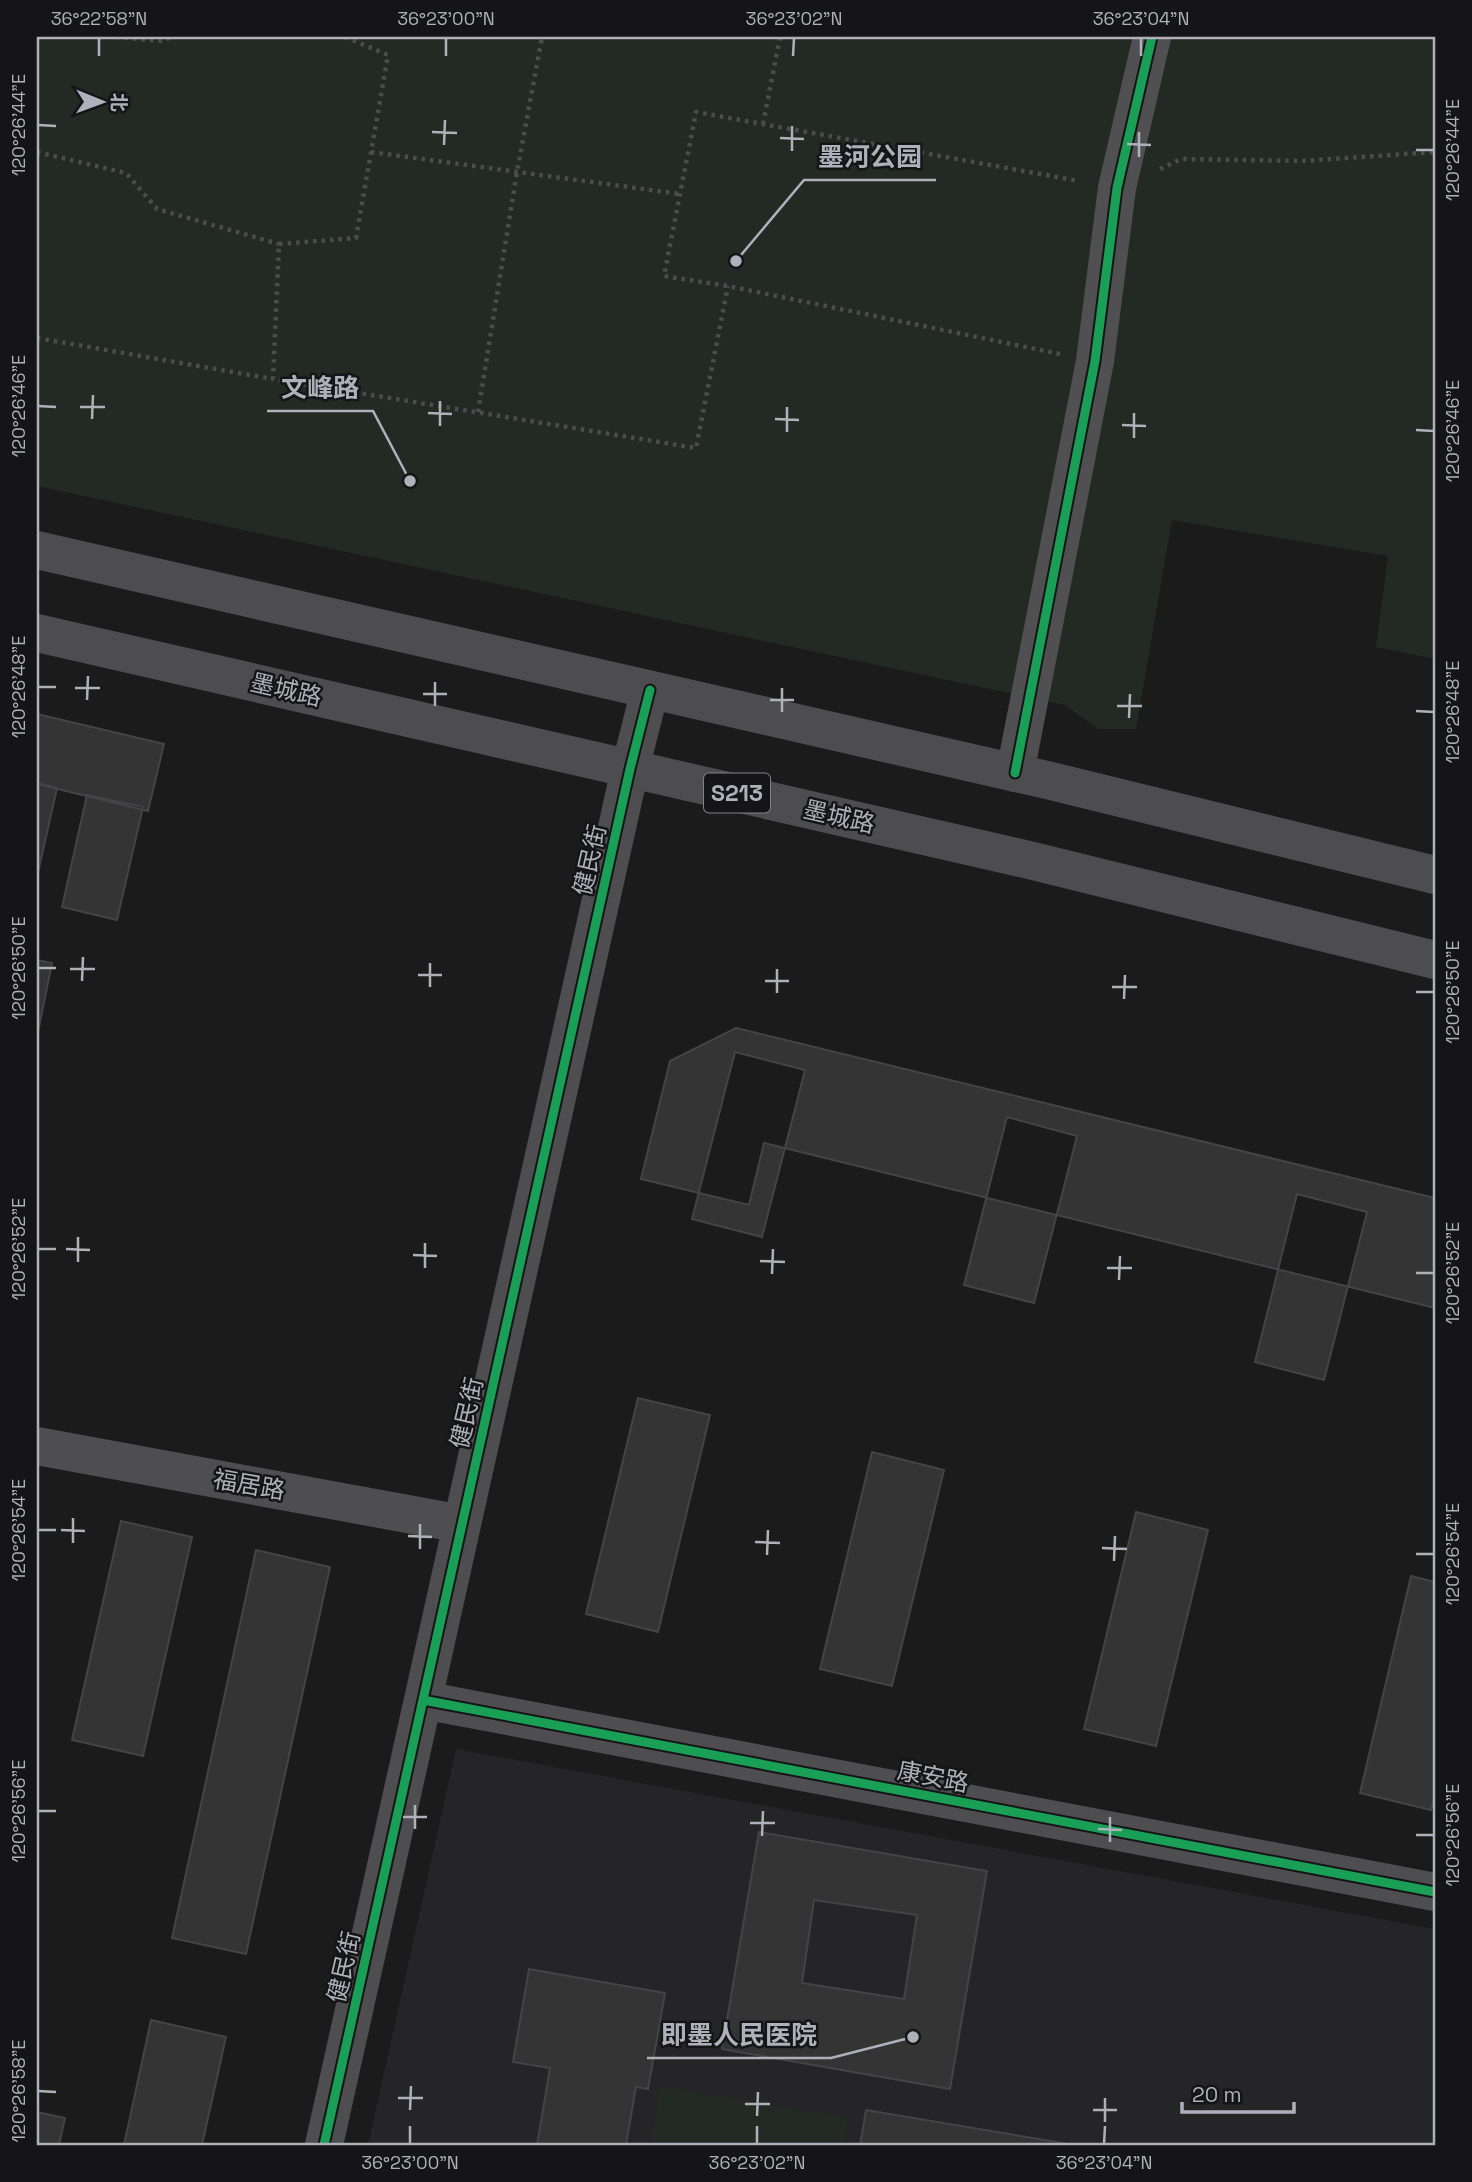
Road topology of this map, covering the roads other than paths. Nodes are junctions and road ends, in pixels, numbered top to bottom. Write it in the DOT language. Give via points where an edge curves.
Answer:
graph roads {
  1 [pos="1152,37"];
  2 [pos="37,550"];
  3 [pos="37,633"];
  4 [pos="650,690"];
  5 [pos="630,769"];
  6 [pos="1015,773"];
  7 [pos="1435,875"];
  8 [pos="1435,960"];
  9 [pos="37,1446"];
  10 [pos="462,1524"];
  11 [pos="423,1700"];
  12 [pos="1435,1892"];
  13 [pos="324,2145"];
  1 -- 6 [label="street" via="1118,188 1095,361"];
  2 -- 4 [label="main road"];
  3 -- 5 [label="main road, 墨城路 / S213"];
  4 -- 5 [label="street, 健民街"];
  4 -- 6 [label="main road"];
  5 -- 8 [label="main road, 墨城路 / S213" via="1029,860"];
  5 -- 10 [label="street, 健民街"];
  6 -- 7 [label="main road"];
  9 -- 10 [label="street, 福居路"];
  10 -- 11 [label="street, 健民街"];
  11 -- 12 [label="street, 康安路"];
  11 -- 13 [label="street, 健民街"];
}
